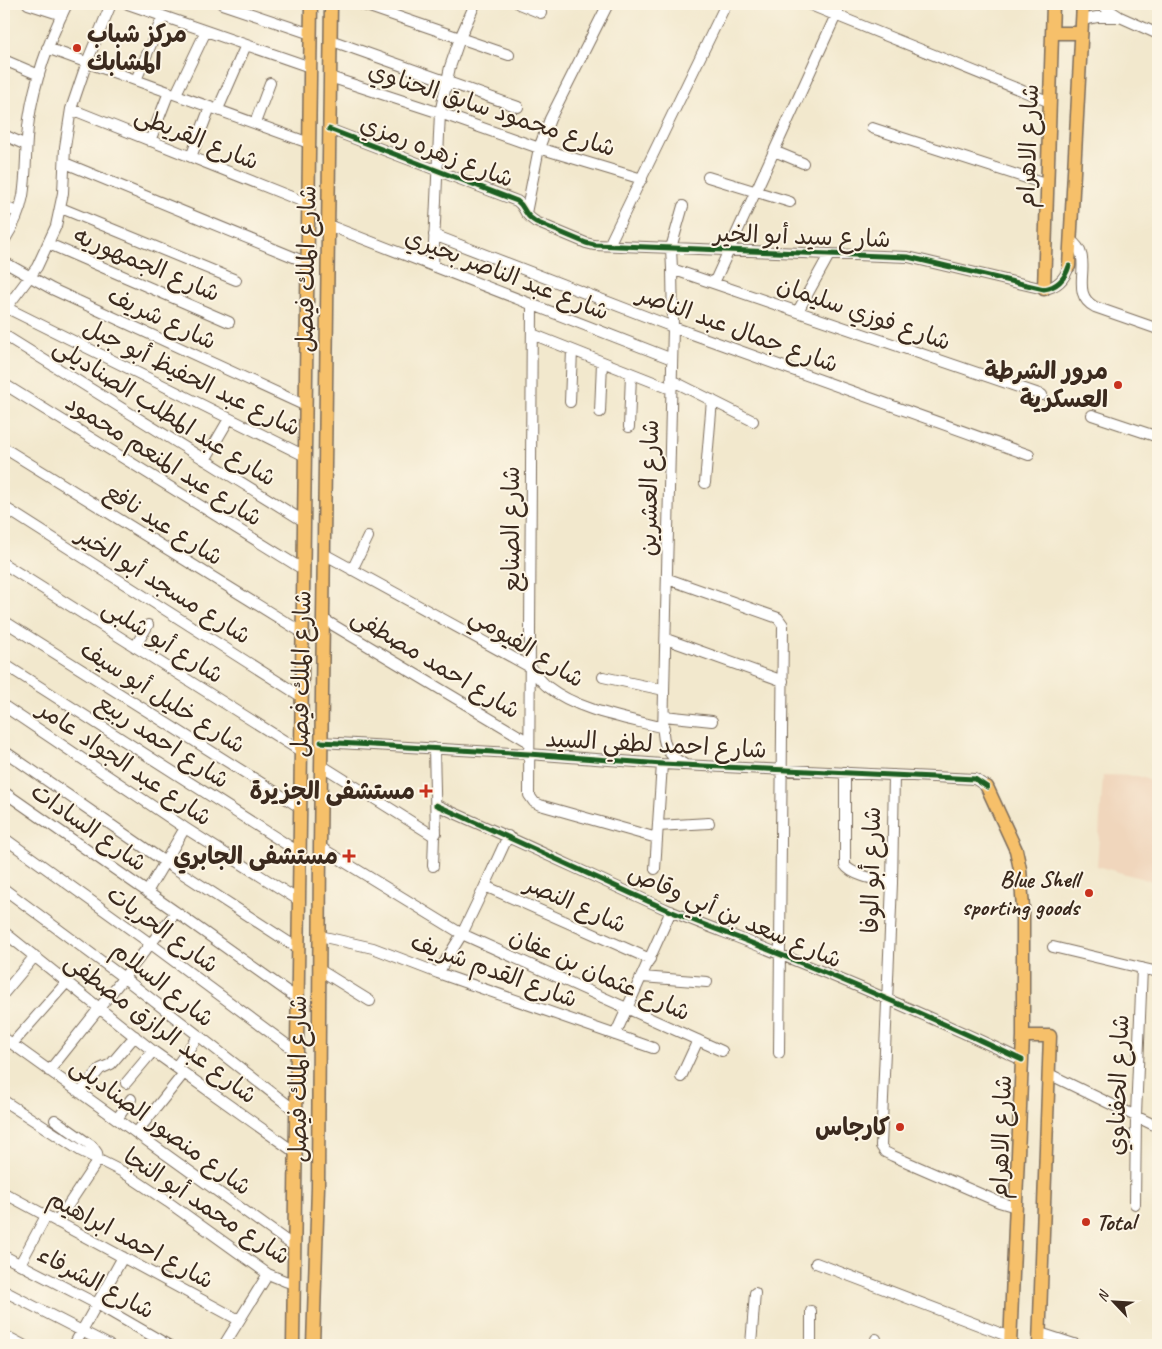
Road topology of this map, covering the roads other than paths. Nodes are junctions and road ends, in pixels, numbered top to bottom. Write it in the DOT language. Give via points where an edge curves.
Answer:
graph roads {
  1 [pos="28,4"];
  2 [pos="67,4"];
  3 [pos="111,4"];
  4 [pos="128,4"];
  5 [pos="222,4"];
  6 [pos="311,4"];
  7 [pos="331,4"];
  8 [pos="361,4"];
  9 [pos="475,4"];
  10 [pos="519,4"];
  11 [pos="608,4"];
  12 [pos="726,4"];
  13 [pos="808,4"];
  14 [pos="841,4"];
  15 [pos="1053,4"];
  16 [pos="1083,4"];
  17 [pos="1100,4"];
  18 [pos="541,13"];
  19 [pos="62,15"];
  20 [pos="836,15"];
  21 [pos="163,16"];
  22 [pos="1120,17"];
  23 [pos="1082,26"];
  24 [pos="206,31"];
  25 [pos="1052,33"];
  26 [pos="311,34"];
  27 [pos="1158,34"];
  28 [pos="460,38"];
  29 [pos="330,40"];
  30 [pos="246,45"];
  31 [pos="48,48"];
  32 [pos="509,55"];
  33 [pos="4,60"];
  34 [pos="87,62"];
  35 [pos="310,67"];
  36 [pos="39,74"];
  37 [pos="330,77"];
  38 [pos="136,80"];
  39 [pos="270,82"];
  40 [pos="446,82"];
  41 [pos="172,93"];
  42 [pos="1050,102"];
  43 [pos="518,106"];
  44 [pos="214,108"];
  45 [pos="71,109"];
  46 [pos="440,113"];
  47 [pos="255,123"];
  48 [pos="872,128"];
  49 [pos="329,129"];
  50 [pos="4,135"];
  51 [pos="150,141"];
  52 [pos="310,143"];
  53 [pos="26,144"];
  54 [pos="539,148"];
  55 [pos="774,150"];
  56 [pos="191,157"];
  57 [pos="64,163"];
  58 [pos="803,163"];
  59 [pos="437,170"];
  60 [pos="708,177"];
  61 [pos="642,179"];
  62 [pos="1048,185"];
  63 [pos="756,192"];
  64 [pos="790,202"];
  65 [pos="309,204"];
  66 [pos="4,206"];
  67 [pos="683,206"];
  68 [pos="61,208"];
  69 [pos="18,213"];
  70 [pos="526,213"];
  71 [pos="328,225"];
  72 [pos="434,235"];
  73 [pos="1070,240"];
  74 [pos="4,241"];
  75 [pos="49,244"];
  76 [pos="609,246"];
  77 [pos="671,248"];
  78 [pos="729,250"];
  79 [pos="830,255"];
  80 [pos="4,262"];
  81 [pos="308,263"];
  82 [pos="433,266"];
  83 [pos="1069,266"];
  84 [pos="672,269"];
  85 [pos="30,277"];
  86 [pos="236,280"];
  87 [pos="714,284"];
  88 [pos="1044,289"];
  89 [pos="532,305"];
  90 [pos="5,310"];
  91 [pos="798,311"];
  92 [pos="229,322"];
  93 [pos="673,327"];
  94 [pos="1158,329"];
  95 [pos="532,334"];
  96 [pos="4,335"];
  97 [pos="572,350"];
  98 [pos="326,353"];
  99 [pos="307,357"];
  100 [pos="672,359"];
  101 [pos="602,362"];
  102 [pos="631,374"];
  103 [pos="4,384"];
  104 [pos="671,385"];
  105 [pos="326,386"];
  106 [pos="306,388"];
  107 [pos="1042,395"];
  108 [pos="712,400"];
  109 [pos="570,402"];
  110 [pos="306,406"];
  111 [pos="600,412"];
  112 [pos="1092,415"];
  113 [pos="229,419"];
  114 [pos="753,421"];
  115 [pos="629,426"];
  116 [pos="1158,437"];
  117 [pos="4,448"];
  118 [pos="1029,455"];
  119 [pos="305,456"];
  120 [pos="205,460"];
  121 [pos="705,483"];
  122 [pos="4,507"];
  123 [pos="305,522"];
  124 [pos="368,538"];
  125 [pos="324,554"];
  126 [pos="4,564"];
  127 [pos="304,570"];
  128 [pos="352,570"];
  129 [pos="668,579"];
  130 [pos="323,619"];
  131 [pos="4,621"];
  132 [pos="148,625"];
  133 [pos="303,633"];
  134 [pos="666,640"];
  135 [pos="135,647"];
  136 [pos="4,664"];
  137 [pos="530,667"];
  138 [pos="603,676"];
  139 [pos="783,681"];
  140 [pos="664,690"];
  141 [pos="302,697"];
  142 [pos="4,706"];
  143 [pos="664,716"];
  144 [pos="712,721"];
  145 [pos="664,728"];
  146 [pos="321,742"];
  147 [pos="529,742"];
  148 [pos="434,748"];
  149 [pos="4,751"];
  150 [pos="302,752"];
  151 [pos="529,754"];
  152 [pos="662,764"];
  153 [pos="684,764"];
  154 [pos="321,765"];
  155 [pos="782,769"];
  156 [pos="845,772"];
  157 [pos="894,775"];
  158 [pos="986,787"];
  159 [pos="4,792"];
  160 [pos="436,805"];
  161 [pos="301,808"];
  162 [pos="708,824"];
  163 [pos="658,826"];
  164 [pos="185,828"];
  165 [pos="434,836"];
  166 [pos="508,836"];
  167 [pos="657,838"];
  168 [pos="6,843"];
  169 [pos="320,847"];
  170 [pos="300,853"];
  171 [pos="165,862"];
  172 [pos="433,866"];
  173 [pos="655,869"];
  174 [pos="892,883"];
  175 [pos="486,886"];
  176 [pos="4,889"];
  177 [pos="148,892"];
  178 [pos="300,901"];
  179 [pos="671,911"];
  180 [pos="176,912"];
  181 [pos="4,932"];
  182 [pos="462,934"];
  183 [pos="320,936"];
  184 [pos="151,944"];
  185 [pos="1052,947"];
  186 [pos="299,949"];
  187 [pos="781,954"];
  188 [pos="35,956"];
  189 [pos="650,959"];
  190 [pos="1142,968"];
  191 [pos="320,970"];
  192 [pos="1158,972"];
  193 [pos="438,973"];
  194 [pos="642,977"];
  195 [pos="124,978"];
  196 [pos="66,982"];
  197 [pos="707,982"];
  198 [pos="4,993"];
  199 [pos="298,999"];
  200 [pos="888,999"];
  201 [pos="370,1001"];
  202 [pos="100,1008"];
  203 [pos="628,1008"];
  204 [pos="615,1035"];
  205 [pos="135,1036"];
  206 [pos="198,1036"];
  207 [pos="1023,1036"];
  208 [pos="698,1040"];
  209 [pos="8,1041"];
  210 [pos="653,1048"];
  211 [pos="153,1051"];
  212 [pos="722,1051"];
  213 [pos="298,1053"];
  214 [pos="779,1054"];
  215 [pos="1022,1060"];
  216 [pos="180,1070"];
  217 [pos="50,1071"];
  218 [pos="1049,1074"];
  219 [pos="681,1077"];
  220 [pos="126,1083"];
  221 [pos="80,1093"];
  222 [pos="131,1099"];
  223 [pos="4,1101"];
  224 [pos="297,1112"];
  225 [pos="1136,1115"];
  226 [pos="117,1119"];
  227 [pos="55,1120"];
  228 [pos="1158,1127"];
  229 [pos="136,1133"];
  230 [pos="296,1153"];
  231 [pos="98,1160"];
  232 [pos="295,1185"];
  233 [pos="318,1187"];
  234 [pos="4,1193"];
  235 [pos="1135,1204"];
  236 [pos="1016,1206"];
  237 [pos="46,1216"];
  238 [pos="295,1220"];
  239 [pos="57,1222"];
  240 [pos="317,1224"];
  241 [pos="295,1247"];
  242 [pos="4,1256"];
  243 [pos="123,1257"];
  244 [pos="816,1263"];
  245 [pos="20,1264"];
  246 [pos="268,1274"];
  247 [pos="294,1284"];
  248 [pos="4,1291"];
  249 [pos="755,1293"];
  250 [pos="97,1304"];
  251 [pos="811,1311"];
  252 [pos="239,1320"];
  253 [pos="82,1331"];
  254 [pos="4,1335"];
  255 [pos="1040,1339"];
  256 [pos="1010,1341"];
  257 [pos="23,1345"];
  258 [pos="74,1345"];
  259 [pos="110,1345"];
  260 [pos="168,1345"];
  261 [pos="224,1345"];
  262 [pos="293,1345"];
  263 [pos="313,1345"];
  264 [pos="751,1345"];
  265 [pos="811,1345"];
  266 [pos="1077,1345"];
  1 -- 19 [label="street"];
  2 -- 19 [label="street"];
  3 -- 34 [label="street"];
  4 -- 21 [label="street"];
  5 -- 26 [label="street"];
  6 -- 26 [label="main road, شارع الملك فيصل"];
  7 -- 29 [label="main road, شارع الملك فيصل"];
  8 -- 28 [label="street"];
  9 -- 28 [label="street"];
  10 -- 18 [label="street"];
  11 -- 54 [label="street"];
  12 -- 61 [label="street"];
  13 -- 20 [label="street"];
  14 -- 20 [label="street"];
  15 -- 25 [label="main road, شارع الاهرام"];
  16 -- 23 [label="main road, شارع الاهرام"];
  17 -- 22 [label="street"];
  19 -- 31 [label="street"];
  20 -- 42 [label="street"];
  20 -- 55 [label="street"];
  21 -- 24 [label="street"];
  21 -- 38 [label="street"];
  22 -- 23 [label="street" via="1097,17"];
  22 -- 27 [label="street"];
  23 -- 25 [label="main road"];
  23 -- 73 [label="main road, شارع الاهرام"];
  24 -- 30 [label="street"];
  24 -- 41 [label="street"];
  25 -- 42 [label="main road, شارع الاهرام"];
  26 -- 35 [label="main road, شارع الملك فيصل"];
  28 -- 32 [label="street"];
  28 -- 40 [label="street"];
  29 -- 37 [label="main road, شارع الملك فيصل"];
  29 -- 40 [label="street"];
  30 -- 35 [label="street"];
  30 -- 44 [label="street"];
  31 -- 34 [label="street"];
  31 -- 36 [label="street"];
  33 -- 36 [label="street"];
  34 -- 38 [label="street"];
  34 -- 45 [label="street"];
  35 -- 52 [label="main road, شارع الملك فيصل"];
  36 -- 53 [label="street"];
  37 -- 46 [label="street, شارع محمود سابق الحناوي"];
  37 -- 49 [label="main road, شارع الملك فيصل"];
  38 -- 41 [label="street"];
  39 -- 47 [label="street"];
  40 -- 43 [label="street"];
  40 -- 46 [label="street"];
  41 -- 44 [label="street"];
  41 -- 51 [label="street"];
  42 -- 62 [label="main road, شارع الاهرام"];
  44 -- 47 [label="street"];
  44 -- 56 [label="street"];
  45 -- 51 [label="street, شارع القريطى"];
  45 -- 57 [label="street"];
  46 -- 54 [label="street, شارع محمود سابق الحناوي"];
  46 -- 59 [label="street"];
  47 -- 52 [label="street"];
  48 -- 62 [label="street"];
  49 -- 59 [label="street, شارع زهره رمزي"];
  49 -- 71 [label="main road, شارع الملك فيصل"];
  50 -- 53 [label="street"];
  51 -- 56 [label="street, شارع القريطى"];
  52 -- 65 [label="main road, شارع الملك فيصل"];
  53 -- 69 [label="street" via="23,195"];
  54 -- 61 [label="street, شارع محمود سابق الحناوي"];
  54 -- 70 [label="street"];
  55 -- 58 [label="street"];
  55 -- 63 [label="street"];
  56 -- 65 [label="street, شارع القريطى"];
  57 -- 68 [label="street"];
  57 -- 81 [label="street"];
  59 -- 70 [label="street, شارع زهره رمزي" via="517,201"];
  59 -- 72 [label="street"];
  60 -- 63 [label="street"];
  61 -- 76 [label="street"];
  62 -- 88 [label="main road, شارع الاهرام"];
  63 -- 64 [label="street"];
  63 -- 78 [label="street"];
  65 -- 81 [label="main road, شارع الملك فيصل"];
  66 -- 69 [label="street"];
  67 -- 77 [label="street, شارع العشرين"];
  68 -- 75 [label="street"];
  68 -- 86 [label="street"];
  69 -- 74 [label="street"];
  70 -- 76 [label="street, شارع زهره رمزي" via="536,222 586,243"];
  71 -- 82 [label="street, شارع عبد الناصر بحيري"];
  71 -- 98 [label="main road, شارع الملك فيصل"];
  72 -- 82 [label="street"];
  72 -- 93 [label="street, شارع جمال عبد الناصر"];
  73 -- 83 [label="main road, شارع الاهرام"];
  73 -- 94 [label="street" via="1082,254 1082,290 1088,302"];
  75 -- 85 [label="street"];
  75 -- 92 [label="street, شارع الجمهوريه"];
  76 -- 77 [label="street, شارع سيد أبو الخير"];
  77 -- 78 [label="street, شارع سيد أبو الخير"];
  77 -- 84 [label="street, شارع العشرين"];
  78 -- 79 [label="street, شارع سيد أبو الخير"];
  78 -- 87 [label="street"];
  79 -- 88 [label="street, شارع سيد أبو الخير" via="908,257"];
  79 -- 91 [label="street"];
  80 -- 85 [label="street, شارع شريف"];
  81 -- 99 [label="main road, شارع الملك فيصل"];
  82 -- 89 [label="street, شارع عبد الناصر بحيري"];
  83 -- 88 [label="street" via="1061,281"];
  84 -- 87 [label="street, شارع فوزي سليمان"];
  84 -- 93 [label="street, شارع العشرين"];
  85 -- 90 [label="street"];
  85 -- 110 [label="street, شارع شريف"];
  87 -- 91 [label="street, شارع فوزي سليمان"];
  89 -- 95 [label="street, شارع الصنايع"];
  89 -- 100 [label="street, شارع عبد الناصر بحيري"];
  90 -- 113 [label="street, شارع عبد الحفيظ أبو جبل"];
  91 -- 107 [label="street, شارع فوزي سليمان"];
  93 -- 100 [label="street, شارع العشرين"];
  93 -- 118 [label="street, شارع جمال عبد الناصر"];
  95 -- 97 [label="street"];
  95 -- 137 [label="street, شارع الصنايع"];
  96 -- 120 [label="street, شارع عبد المطلب الصناديلى"];
  97 -- 101 [label="street"];
  97 -- 109 [label="street"];
  98 -- 99 [label="main road" via="320,359"];
  98 -- 105 [label="main road, شارع الملك فيصل"];
  99 -- 106 [label="main road, شارع الملك فيصل"];
  100 -- 104 [label="street, شارع العشرين"];
  101 -- 102 [label="street"];
  101 -- 111 [label="street"];
  102 -- 104 [label="street"];
  102 -- 115 [label="street"];
  103 -- 127 [label="street, شارع عبد المنعم محمود"];
  104 -- 108 [label="street"];
  104 -- 129 [label="street, شارع العشرين"];
  105 -- 106 [label="main road" via="316,380"];
  105 -- 125 [label="main road, شارع الملك فيصل"];
  106 -- 110 [label="main road, شارع الملك فيصل"];
  108 -- 114 [label="street"];
  108 -- 121 [label="street"];
  110 -- 119 [label="main road, شارع الملك فيصل"];
  112 -- 116 [label="street"];
  113 -- 119 [label="street, شارع عبد الحفيظ أبو جبل"];
  113 -- 120 [label="street"];
  117 -- 133 [label="street, شارع عيد نافع"];
  119 -- 123 [label="main road, شارع الملك فيصل"];
  120 -- 123 [label="street, شارع عبد المطلب الصناديلى"];
  122 -- 141 [label="street, شارع مسجد أبو الخير"];
  123 -- 127 [label="main road, شارع الملك فيصل"];
  124 -- 128 [label="street"];
  125 -- 128 [label="street, شارع الفيومي"];
  125 -- 130 [label="main road, شارع الملك فيصل"];
  126 -- 135 [label="street, شارع أبو شلبى"];
  127 -- 133 [label="main road, شارع الملك فيصل"];
  128 -- 137 [label="street, شارع الفيومي"];
  129 -- 134 [label="street, شارع العشرين"];
  129 -- 139 [label="street" via="778,618 783,625"];
  130 -- 146 [label="main road, شارع الملك فيصل"];
  130 -- 147 [label="street, شارع احمد مصطفى"];
  131 -- 161 [label="street, شارع خليل أبو سيف"];
  132 -- 135 [label="street"];
  133 -- 141 [label="main road, شارع الملك فيصل"];
  134 -- 139 [label="street"];
  134 -- 140 [label="street, شارع العشرين"];
  135 -- 150 [label="street, شارع أبو شلبى"];
  136 -- 170 [label="street, شارع احمد ربيع"];
  137 -- 145 [label="street, شارع الفيومي" via="547,686 574,702"];
  137 -- 147 [label="street, شارع الصنايع"];
  138 -- 140 [label="street"];
  139 -- 155 [label="street"];
  140 -- 143 [label="street, شارع العشرين"];
  141 -- 150 [label="main road, شارع الملك فيصل"];
  142 -- 164 [label="street, شارع عبد الجواد عامر"];
  143 -- 144 [label="street"];
  143 -- 145 [label="street, شارع العشرين"];
  145 -- 153 [label="street, شارع العشرين" via="667,750"];
  146 -- 148 [label="street, شارع احمد لطفي السيد"];
  146 -- 154 [label="main road, شارع الملك فيصل"];
  147 -- 151 [label="street, شارع الصنايع"];
  148 -- 151 [label="street, شارع احمد لطفي السيد"];
  148 -- 160 [label="street"];
  149 -- 171 [label="street"];
  150 -- 161 [label="main road, شارع الملك فيصل"];
  151 -- 152 [label="street, شارع احمد لطفي السيد"];
  151 -- 167 [label="street, شارع الصنايع" via="529,795 534,802"];
  152 -- 153 [label="street, شارع احمد لطفي السيد"];
  152 -- 163 [label="street"];
  153 -- 155 [label="street, شارع احمد لطفي السيد"];
  154 -- 165 [label="street"];
  154 -- 169 [label="main road, شارع الملك فيصل"];
  155 -- 156 [label="street, شارع احمد لطفي السيد"];
  155 -- 187 [label="street"];
  156 -- 157 [label="street, شارع احمد لطفي السيد"];
  156 -- 174 [label="street" via="845,866 854,873"];
  157 -- 158 [label="street, شارع احمد لطفي السيد" via="975,779"];
  157 -- 174 [label="street, شارع أبو الوفا"];
  158 -- 207 [label="main road, شارع الاهرام" via="1016,850 1020,869 1024,923"];
  159 -- 177 [label="street, شارع السادات"];
  160 -- 165 [label="street"];
  160 -- 166 [label="street, شارع سعد بن أبي وقاص"];
  161 -- 170 [label="main road, شارع الملك فيصل"];
  162 -- 163 [label="street"];
  163 -- 167 [label="street"];
  164 -- 171 [label="street"];
  164 -- 178 [label="street, شارع عبد الجواد عامر"];
  165 -- 172 [label="street"];
  166 -- 175 [label="street"];
  166 -- 179 [label="street, شارع سعد بن أبي وقاص"];
  167 -- 173 [label="street"];
  168 -- 184 [label="street, شارع الحريات"];
  169 -- 182 [label="street, شارع عثمان بن عفان"];
  169 -- 183 [label="main road, شارع الملك فيصل"];
  170 -- 178 [label="main road, شارع الملك فيصل"];
  171 -- 177 [label="street"];
  171 -- 186 [label="street"];
  174 -- 200 [label="street, شارع أبو الوفا"];
  175 -- 182 [label="street"];
  175 -- 189 [label="street, شارع النصر"];
  176 -- 195 [label="street, شارع السلام"];
  177 -- 180 [label="street, شارع السادات"];
  178 -- 186 [label="main road, شارع الملك فيصل"];
  179 -- 187 [label="street, شارع سعد بن أبي وقاص"];
  179 -- 189 [label="street"];
  180 -- 184 [label="street"];
  180 -- 199 [label="street, شارع السادات"];
  181 -- 188 [label="street, شارع عبد الرازق مصطفى"];
  182 -- 193 [label="street"];
  182 -- 203 [label="street, شارع عثمان بن عفان"];
  183 -- 191 [label="main road, شارع الملك فيصل"];
  183 -- 193 [label="street, شارع القدم شريف" via="373,948"];
  184 -- 195 [label="street"];
  184 -- 213 [label="street, شارع الحريات"];
  185 -- 190 [label="street"];
  186 -- 199 [label="main road, شارع الملك فيصل"];
  187 -- 200 [label="street, شارع سعد بن أبي وقاص"];
  187 -- 214 [label="street"];
  188 -- 196 [label="street, شارع عبد الرازق مصطفى"];
  188 -- 198 [label="street"];
  189 -- 194 [label="street"];
  190 -- 192 [label="street"];
  190 -- 225 [label="street, شارع الحفناوي"];
  191 -- 201 [label="street"];
  191 -- 233 [label="main road, شارع الملك فيصل"];
  193 -- 204 [label="street, شارع القدم شريف"];
  194 -- 197 [label="street"];
  194 -- 203 [label="street"];
  195 -- 202 [label="street"];
  195 -- 206 [label="street, شارع السلام"];
  196 -- 202 [label="street, شارع عبد الرازق مصطفى"];
  196 -- 209 [label="street"];
  199 -- 213 [label="main road, شارع الملك فيصل"];
  200 -- 215 [label="street, شارع سعد بن أبي وقاص"];
  200 -- 236 [label="street, شارع أبو الوفا" via="881,1146 892,1156 999,1202"];
  202 -- 205 [label="street, شارع عبد الرازق مصطفى"];
  202 -- 217 [label="street"];
  203 -- 204 [label="street"];
  203 -- 208 [label="street, شارع عثمان بن عفان"];
  204 -- 210 [label="street, شارع القدم شريف"];
  205 -- 211 [label="street, شارع عبد الرازق مصطفى"];
  205 -- 221 [label="street"];
  206 -- 216 [label="street"];
  206 -- 224 [label="street, شارع السلام"];
  207 -- 215 [label="main road, شارع الاهرام"];
  207 -- 218 [label="main road, شارع الاهرام" via="1050,1036"];
  208 -- 212 [label="street, شارع عثمان بن عفان"];
  208 -- 219 [label="street"];
  209 -- 217 [label="street, شارع منصور الصناديلى"];
  211 -- 216 [label="street, شارع عبد الرازق مصطفى"];
  211 -- 220 [label="street"];
  213 -- 224 [label="main road, شارع الملك فيصل"];
  215 -- 236 [label="main road, شارع الاهرام"];
  216 -- 229 [label="street"];
  216 -- 230 [label="street, شارع عبد الرازق مصطفى"];
  217 -- 221 [label="street, شارع منصور الصناديلى"];
  218 -- 225 [label="street"];
  218 -- 255 [label="main road, شارع الاهرام"];
  221 -- 226 [label="street, شارع منصور الصناديلى"];
  222 -- 226 [label="street"];
  223 -- 231 [label="street, شارع محمد أبو النجا"];
  224 -- 230 [label="main road, شارع الملك فيصل"];
  225 -- 228 [label="street"];
  225 -- 235 [label="street, شارع الحفناوي"];
  226 -- 229 [label="street, شارع منصور الصناديلى"];
  227 -- 231 [label="street" via="92,1146"];
  229 -- 241 [label="street, شارع منصور الصناديلى"];
  230 -- 232 [label="main road, شارع الملك فيصل"];
  231 -- 239 [label="street"];
  231 -- 246 [label="street, شارع محمد أبو النجا" via="123,1172 168,1202"];
  232 -- 233 [label="main road" via="307,1192"];
  232 -- 238 [label="main road, شارع الملك فيصل"];
  233 -- 240 [label="main road, شارع الملك فيصل"];
  234 -- 237 [label="street, شارع احمد ابراهيم"];
  236 -- 256 [label="main road, شارع الاهرام"];
  237 -- 239 [label="street, شارع احمد ابراهيم"];
  237 -- 245 [label="street"];
  238 -- 240 [label="main road" via="308,1216"];
  238 -- 241 [label="main road, شارع الملك فيصل"];
  239 -- 243 [label="street, شارع احمد ابراهيم"];
  240 -- 263 [label="main road, شارع الملك فيصل"];
  241 -- 247 [label="main road, شارع الملك فيصل"];
  242 -- 245 [label="street, شارع الشرفاء"];
  243 -- 250 [label="street"];
  243 -- 252 [label="street, شارع احمد ابراهيم"];
  244 -- 256 [label="street"];
  245 -- 250 [label="street, شارع الشرفاء"];
  246 -- 247 [label="street, شارع محمد أبو النجا"];
  246 -- 252 [label="street"];
  247 -- 262 [label="main road, شارع الملك فيصل"];
  248 -- 253 [label="street"];
  249 -- 264 [label="street"];
  250 -- 253 [label="street"];
  250 -- 260 [label="street, شارع الشرفاء"];
  251 -- 265 [label="street"];
  252 -- 261 [label="street"];
  253 -- 258 [label="street"];
  253 -- 259 [label="street"];
  254 -- 257 [label="street"];
  255 -- 266 [label="street"];
}
